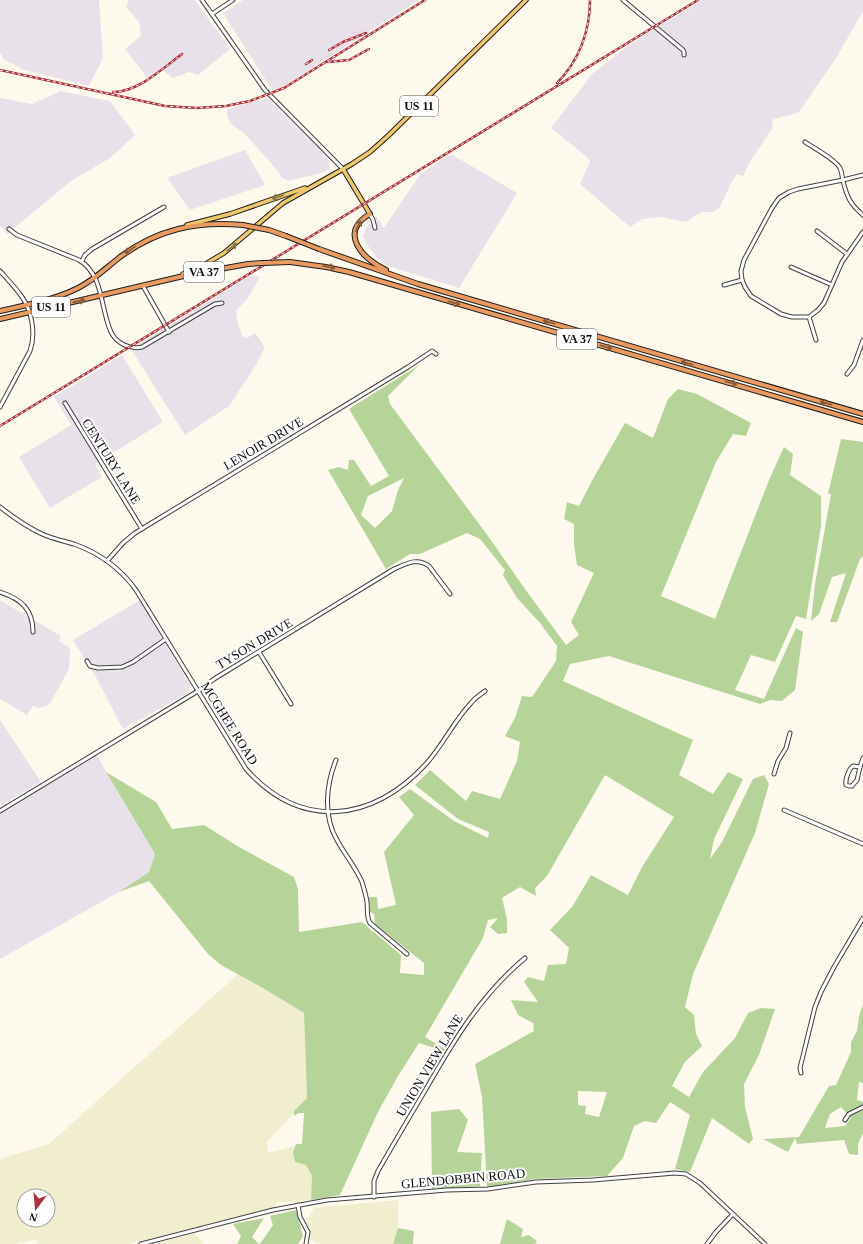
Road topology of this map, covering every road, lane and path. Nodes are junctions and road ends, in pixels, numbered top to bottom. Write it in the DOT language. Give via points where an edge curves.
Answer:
graph roads {
  1 [pos="202,0"];
  2 [pos="233,0"];
  3 [pos="526,0"];
  4 [pos="623,0"];
  5 [pos="212,14"];
  6 [pos="684,54"];
  7 [pos="805,142"];
  8 [pos="343,169"];
  9 [pos="863,175"];
  10 [pos="843,180"];
  11 [pos="315,184"];
  12 [pos="164,208"];
  13 [pos="370,214"];
  14 [pos="863,215"];
  15 [pos="375,228"];
  16 [pos="9,229"];
  17 [pos="817,231"];
  18 [pos="863,232"];
  19 [pos="165,233"];
  20 [pos="847,254"];
  21 [pos="82,261"];
  22 [pos="791,267"];
  23 [pos="0,271"];
  24 [pos="94,278"];
  25 [pos="742,280"];
  26 [pos="162,282"];
  27 [pos="724,285"];
  28 [pos="832,285"];
  29 [pos="143,286"];
  30 [pos="101,296"];
  31 [pos="473,300"];
  32 [pos="222,303"];
  33 [pos="26,305"];
  34 [pos="0,311"];
  35 [pos="29,312"];
  36 [pos="809,316"];
  37 [pos="0,319"];
  38 [pos="169,332"];
  39 [pos="816,340"];
  40 [pos="863,340"];
  41 [pos="436,354"];
  42 [pos="847,374"];
  43 [pos="65,403"];
  44 [pos="0,407"];
  45 [pos="863,414"];
  46 [pos="863,422"];
  47 [pos="0,508"];
  48 [pos="142,529"];
  49 [pos="107,561"];
  50 [pos="0,592"];
  51 [pos="450,594"];
  52 [pos="32,632"];
  53 [pos="166,639"];
  54 [pos="259,652"];
  55 [pos="87,661"];
  56 [pos="198,691"];
  57 [pos="485,691"];
  58 [pos="291,704"];
  59 [pos="790,733"];
  60 [pos="863,758"];
  61 [pos="336,760"];
  62 [pos="860,767"];
  63 [pos="774,774"];
  64 [pos="784,810"];
  65 [pos="0,811"];
  66 [pos="328,812"];
  67 [pos="863,844"];
  68 [pos="863,918"];
  69 [pos="407,954"];
  70 [pos="525,958"];
  71 [pos="801,1073"];
  72 [pos="863,1107"];
  73 [pos="845,1120"];
  74 [pos="374,1197"];
  75 [pos="298,1205"];
  76 [pos="733,1214"];
  77 [pos="142,1244"];
  78 [pos="306,1244"];
  79 [pos="707,1244"];
  80 [pos="765,1244"];
  1 -- 5 [label="street"];
  2 -- 5 [label="street"];
  3 -- 8 [label="main road, US 11" via="390,134 370,152"];
  4 -- 6 [label="street" via="683,50"];
  5 -- 8 [label="street" via="265,90"];
  7 -- 10 [label="street" via="832,160 840,168"];
  8 -- 11 [label="main road, US 11"];
  8 -- 13 [label="main road"];
  9 -- 10 [label="street"];
  10 -- 14 [label="street" via="849,200"];
  10 -- 25 [label="street" via="798,189 779,198 744,260"];
  11 -- 19 [label="main road, US 11, one-way" via="230,214"];
  26 -- 11 [label="main road, US 11, one-way" via="194,270 216,258 277,208"];
  12 -- 21 [label="street" via="92,249"];
  13 -- 15 [label="street"];
  31 -- 13 [label="highway, one-way" via="389,272 370,260 357,246 354,236 357,224"];
  16 -- 21 [label="street" via="17,235"];
  17 -- 20 [label="street"];
  18 -- 20 [label="street"];
  19 -- 24 [label="highway, US 11, one-way" via="132,249"];
  19 -- 31 [label="highway, VA 37, bridge" via="217,223 269,230 418,284"];
  20 -- 28 [label="street"];
  21 -- 24 [label="street"];
  22 -- 28 [label="street"];
  23 -- 33 [label="street"];
  24 -- 30 [label="street"];
  24 -- 33 [label="highway, US 11" via="60,296"];
  25 -- 27 [label="street"];
  25 -- 36 [label="street" via="751,296 781,314 792,317"];
  26 -- 29 [label="highway, US 11"];
  26 -- 46 [label="highway, VA 37, one-way, bridge" via="263,262 290,262 326,267"];
  28 -- 36 [label="street" via="821,307"];
  29 -- 30 [label="highway, US 11"];
  29 -- 38 [label="street"];
  35 -- 30 [label="highway, US 11, one-way"];
  30 -- 38 [label="street" via="111,332 124,345 139,348"];
  45 -- 31 [label="highway, VA 37, one-way"];
  32 -- 38 [label="street" via="215,304"];
  33 -- 34 [label="highway, US 11"];
  33 -- 35 [label="street"];
  35 -- 37 [label="highway, US 11"];
  35 -- 44 [label="street" via="33,331 32,346"];
  36 -- 39 [label="street"];
  40 -- 42 [label="street" via="854,365"];
  41 -- 48 [label="street, LENOIR DRIVE" via="432,351"];
  43 -- 48 [label="street, CENTURY LANE"];
  47 -- 49 [label="street, MCGHEE ROAD" via="36,531 75,545"];
  48 -- 49 [label="street, LENOIR DRIVE" via="123,543"];
  49 -- 53 [label="street, MCGHEE ROAD" via="132,584"];
  50 -- 52 [label="street" via="13,597 27,608 32,618"];
  51 -- 54 [label="street, TYSON DRIVE" via="429,566 420,561 411,562 394,569"];
  53 -- 55 [label="street" via="122,667 95,668"];
  53 -- 56 [label="street, MCGHEE ROAD"];
  54 -- 56 [label="street, TYSON DRIVE"];
  54 -- 58 [label="street"];
  56 -- 65 [label="street, TYSON DRIVE"];
  56 -- 66 [label="street, MCGHEE ROAD" via="246,769 261,784 274,795 292,804"];
  57 -- 66 [label="street, MCGHEE ROAD" via="472,702 427,762 405,783 384,798 370,804"];
  59 -- 63 [label="street"];
  60 -- 62 [label="street"];
  61 -- 66 [label="street" via="328,787"];
  62 -- 62 [label="street" via="857,780 852,786 847,786 845,782 851,768"];
  64 -- 67 [label="street"];
  66 -- 69 [label="street" via="336,840 361,879 370,923"];
  68 -- 71 [label="street" via="821,992 815,1007 800,1068"];
  70 -- 74 [label="street, UNION VIEW LANE" via="496,985 461,1030 378,1171 374,1181"];
  72 -- 73 [label="street" via="849,1114"];
  74 -- 75 [label="street, GLENDOBBIN ROAD"];
  74 -- 76 [label="street, GLENDOBBIN ROAD" via="484,1189 536,1182 678,1173 690,1176 700,1183"];
  75 -- 77 [label="street, GLENDOBBIN ROAD"];
  75 -- 78 [label="street" via="300,1217 308,1232"];
  76 -- 79 [label="street"];
  76 -- 80 [label="street, GLENDOBBIN ROAD"];
}
